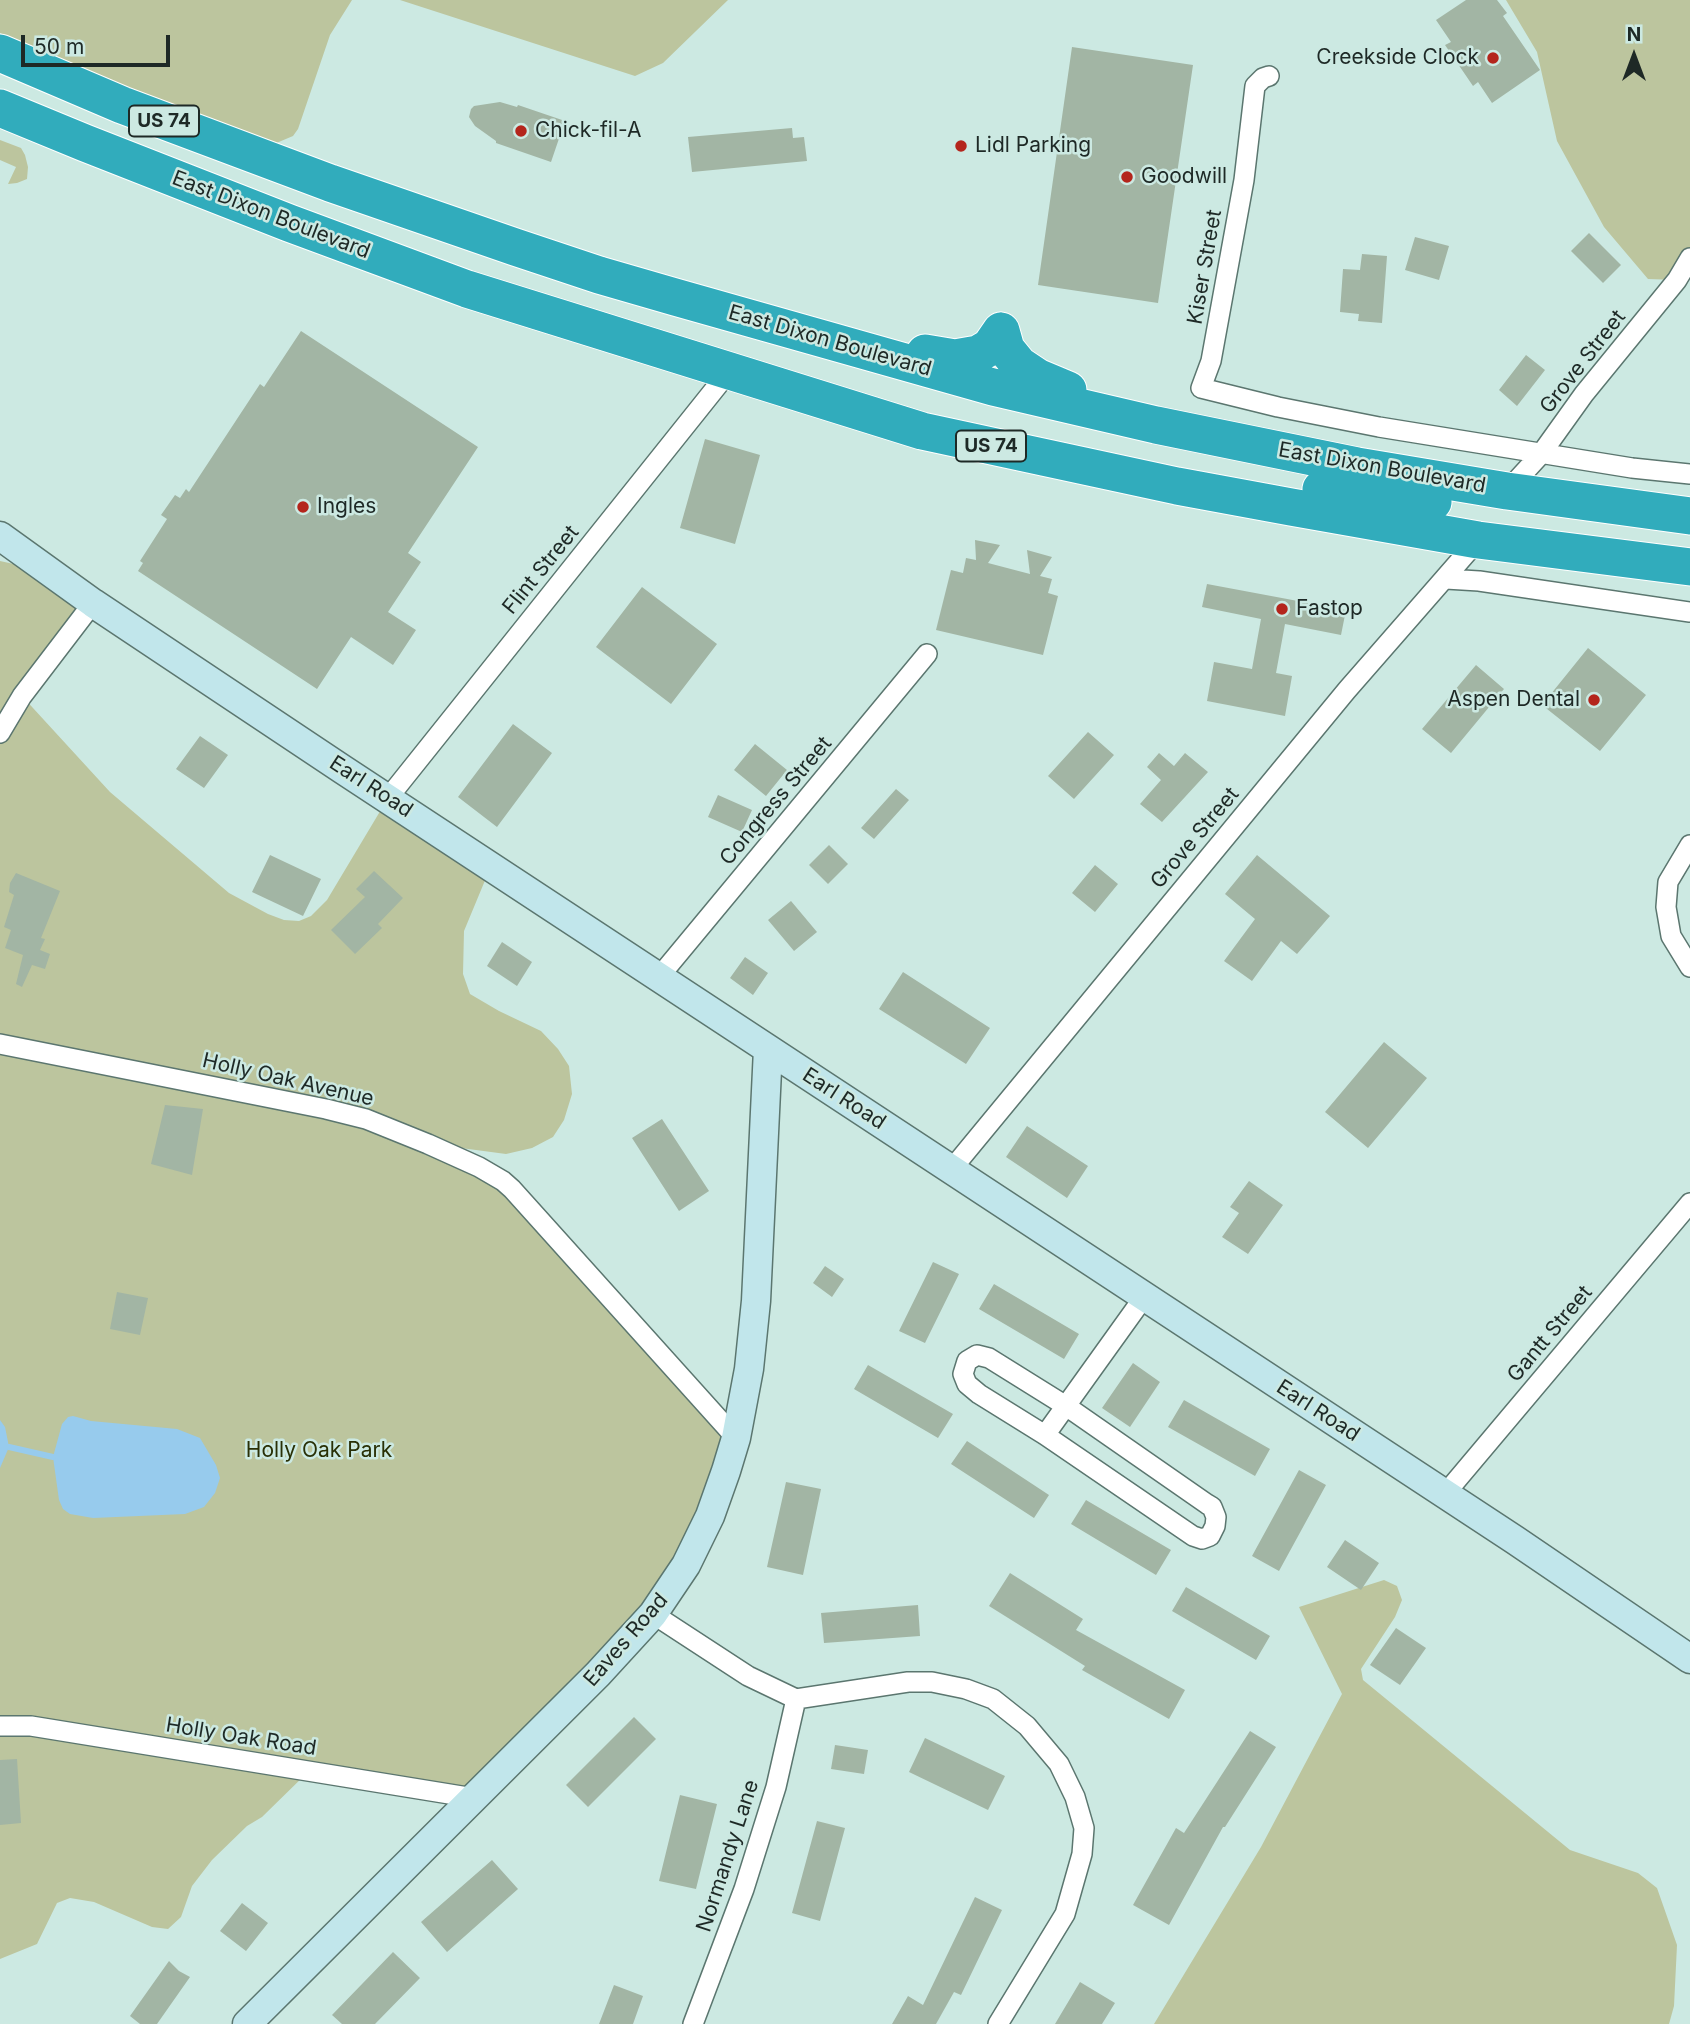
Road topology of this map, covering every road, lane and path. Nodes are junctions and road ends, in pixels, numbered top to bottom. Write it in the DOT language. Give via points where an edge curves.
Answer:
graph roads {
  1 [pos="0,53"];
  2 [pos="1269,76"];
  3 [pos="0,108"];
  4 [pos="1690,258"];
  5 [pos="786,328"];
  6 [pos="730,370"];
  7 [pos="1201,388"];
  8 [pos="1156,425"];
  9 [pos="1541,454"];
  10 [pos="1690,474"];
  11 [pos="1177,486"];
  12 [pos="1507,491"];
  13 [pos="1690,516"];
  14 [pos="1690,535"];
  15 [pos="0,537"];
  16 [pos="1478,540"];
  17 [pos="1690,568"];
  18 [pos="1446,579"];
  19 [pos="93,603"];
  20 [pos="1690,612"];
  21 [pos="927,654"];
  22 [pos="0,733"];
  23 [pos="388,798"];
  24 [pos="1690,845"];
  25 [pos="1690,967"];
  26 [pos="659,977"];
  27 [pos="0,1044"];
  28 [pos="768,1049"];
  29 [pos="951,1170"];
  30 [pos="1690,1203"];
  31 [pos="1144,1297"];
  32 [pos="1066,1406"];
  33 [pos="1045,1435"];
  34 [pos="736,1438"];
  35 [pos="1445,1494"];
  36 [pos="653,1614"];
  37 [pos="1690,1660"];
  38 [pos="796,1699"];
  39 [pos="0,1726"];
  40 [pos="474,1798"];
  41 [pos="259,2020"];
  42 [pos="693,2024"];
  43 [pos="998,2024"];
  1 -- 5 [label="highway, East Dixon Boulevard / US 74" via="122,105 330,183 599,275"];
  2 -- 7 [label="street, Kiser Street" via="1255,86 1244,180 1211,361"];
  3 -- 6 [label="highway, East Dixon Boulevard / US 74" via="467,289"];
  4 -- 9 [label="street, Grove Street"];
  5 -- 8 [label="highway, East Dixon Boulevard / US 74" via="993,387"];
  5 -- 8 [label="highway" via="955,358 985,351 1001,331 1013,359 1037,377 1149,414"];
  6 -- 11 [label="highway, East Dixon Boulevard / US 74" via="922,431"];
  6 -- 23 [label="street, Flint Street"];
  7 -- 9 [label="street, East Dixon Boulevard" via="1379,427"];
  8 -- 12 [label="highway, East Dixon Boulevard / US 74"];
  9 -- 10 [label="street, East Dixon Boulevard"];
  9 -- 12 [label="street, Grove Street"];
  11 -- 12 [label="highway" via="1244,481 1457,505 1487,502"];
  11 -- 16 [label="highway, East Dixon Boulevard / US 74"];
  12 -- 13 [label="highway, East Dixon Boulevard / US 74"];
  14 -- 16 [label="highway" via="1514,520 1491,527"];
  15 -- 19 [label="main road, Earl Road"];
  16 -- 17 [label="highway, East Dixon Boulevard / US 74"];
  16 -- 18 [label="street, Grove Street"];
  18 -- 20 [label="street"];
  18 -- 29 [label="street, Grove Street" via="1347,690"];
  19 -- 22 [label="street" via="22,696"];
  19 -- 23 [label="main road, Earl Road"];
  21 -- 26 [label="street, Congress Street"];
  23 -- 26 [label="main road, Earl Road"];
  24 -- 25 [label="street" via="1668,882 1666,907 1671,936"];
  26 -- 28 [label="main road, Earl Road"];
  27 -- 34 [label="street, Holly Oak Avenue" via="366,1119 479,1167 512,1189"];
  28 -- 29 [label="main road, Earl Road"];
  28 -- 34 [label="main road, Eaves Road" via="756,1300"];
  29 -- 31 [label="main road, Earl Road"];
  30 -- 35 [label="street, Gantt Street"];
  31 -- 32 [label="street"];
  31 -- 35 [label="main road, Earl Road"];
  32 -- 33 [label="street"];
  32 -- 33 [label="street" via="989,1358 977,1355 967,1361 963,1374 967,1384"];
  32 -- 33 [label="street" via="1212,1507 1216,1521 1210,1536 1193,1536"];
  34 -- 36 [label="main road, Eaves Road" via="686,1565"];
  35 -- 37 [label="main road, Earl Road"];
  36 -- 38 [label="street" via="748,1676"];
  36 -- 40 [label="main road, Eaves Road"];
  38 -- 42 [label="street, Normandy Lane" via="776,1787 744,1889"];
  38 -- 43 [label="street" via="908,1682 966,1689 993,1699 1027,1726 1059,1764 1084,1828 1082,1854 1065,1914"];
  39 -- 40 [label="street, Holly Oak Road" via="31,1726"];
  40 -- 41 [label="main road, Eaves Road"];
}
